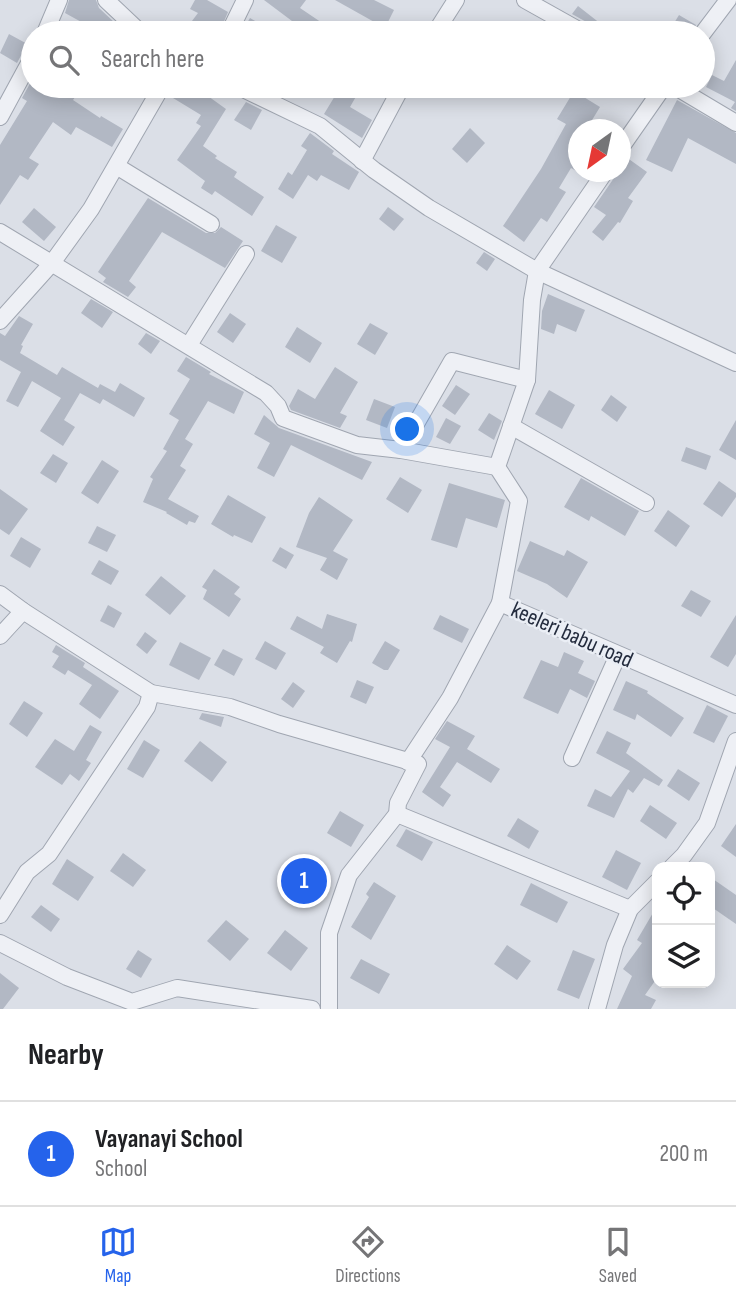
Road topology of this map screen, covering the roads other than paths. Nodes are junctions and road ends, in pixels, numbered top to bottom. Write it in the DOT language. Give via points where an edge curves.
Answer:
graph roads {
  1 [pos="59,0"];
  2 [pos="106,0"];
  3 [pos="244,0"];
  4 [pos="456,0"];
  5 [pos="526,0"];
  6 [pos="728,0"];
  7 [pos="50,21"];
  8 [pos="128,21"];
  9 [pos="234,21"];
  10 [pos="443,21"];
  11 [pos="563,21"];
  12 [pos="712,21"];
  13 [pos="21,78"];
  14 [pos="155,98"];
  15 [pos="262,98"];
  16 [pos="396,98"];
  17 [pos="656,98"];
  18 [pos="694,98"];
  19 [pos="0,117"];
  20 [pos="736,123"];
  21 [pos="631,134"];
  22 [pos="362,161"];
  23 [pos="118,167"];
  24 [pos="598,182"];
  25 [pos="211,224"];
  26 [pos="0,232"];
  27 [pos="246,254"];
  28 [pos="52,263"];
  29 [pos="537,271"];
  30 [pos="0,321"];
  31 [pos="189,345"];
  32 [pos="736,363"];
  33 [pos="527,380"];
  34 [pos="511,426"];
  35 [pos="401,450"];
  36 [pos="497,467"];
  37 [pos="646,503"];
  38 [pos="0,594"];
  39 [pos="500,603"];
  40 [pos="23,611"];
  41 [pos="0,636"];
  42 [pos="618,655"];
  43 [pos="151,693"];
  44 [pos="736,705"];
  45 [pos="736,741"];
  46 [pos="572,758"];
  47 [pos="408,762"];
  48 [pos="397,814"];
  49 [pos="677,862"];
  50 [pos="652,887"];
  51 [pos="630,909"];
  52 [pos="0,915"];
  53 [pos="0,943"];
  54 [pos="312,1009"];
  55 [pos="328,1009"];
  56 [pos="597,1009"];
  1 -- 7 [label="street"];
  2 -- 8 [label="street"];
  3 -- 9 [label="street"];
  4 -- 10 [label="street"];
  5 -- 11 [label="street"];
  6 -- 12 [label="street"];
  13 -- 19 [label="street"];
  14 -- 23 [label="street"];
  15 -- 22 [label="street" via="320,126"];
  16 -- 22 [label="street"];
  17 -- 21 [label="street"];
  18 -- 20 [label="street"];
  22 -- 29 [label="street" via="429,208"];
  23 -- 25 [label="street"];
  23 -- 28 [label="street"];
  24 -- 29 [label="street"];
  26 -- 28 [label="street"];
  27 -- 31 [label="street"];
  28 -- 30 [label="street"];
  28 -- 31 [label="street"];
  29 -- 32 [label="street"];
  29 -- 33 [label="street"];
  31 -- 35 [label="street" via="266,393 283,418 357,445"];
  33 -- 34 [label="street"];
  33 -- 35 [label="street" via="452,361"];
  34 -- 36 [label="street"];
  34 -- 37 [label="street"];
  35 -- 36 [label="street"];
  36 -- 39 [label="street" via="519,502"];
  38 -- 40 [label="street"];
  39 -- 42 [label="street, keeleri babu road"];
  39 -- 47 [label="street, keeleri babu road" via="450,698"];
  40 -- 41 [label="street"];
  40 -- 43 [label="street"];
  42 -- 44 [label="street, keeleri babu road"];
  42 -- 46 [label="street"];
  43 -- 47 [label="street" via="230,707"];
  43 -- 52 [label="street" via="147,707 50,854 27,872"];
  45 -- 49 [label="street" via="707,823"];
  47 -- 48 [label="street" via="418,764"];
  48 -- 51 [label="street"];
  48 -- 55 [label="street" via="349,875 329,933"];
  50 -- 51 [label="street"];
  51 -- 56 [label="street"];
  53 -- 54 [label="street" via="67,977 132,1002 177,988"];
}
